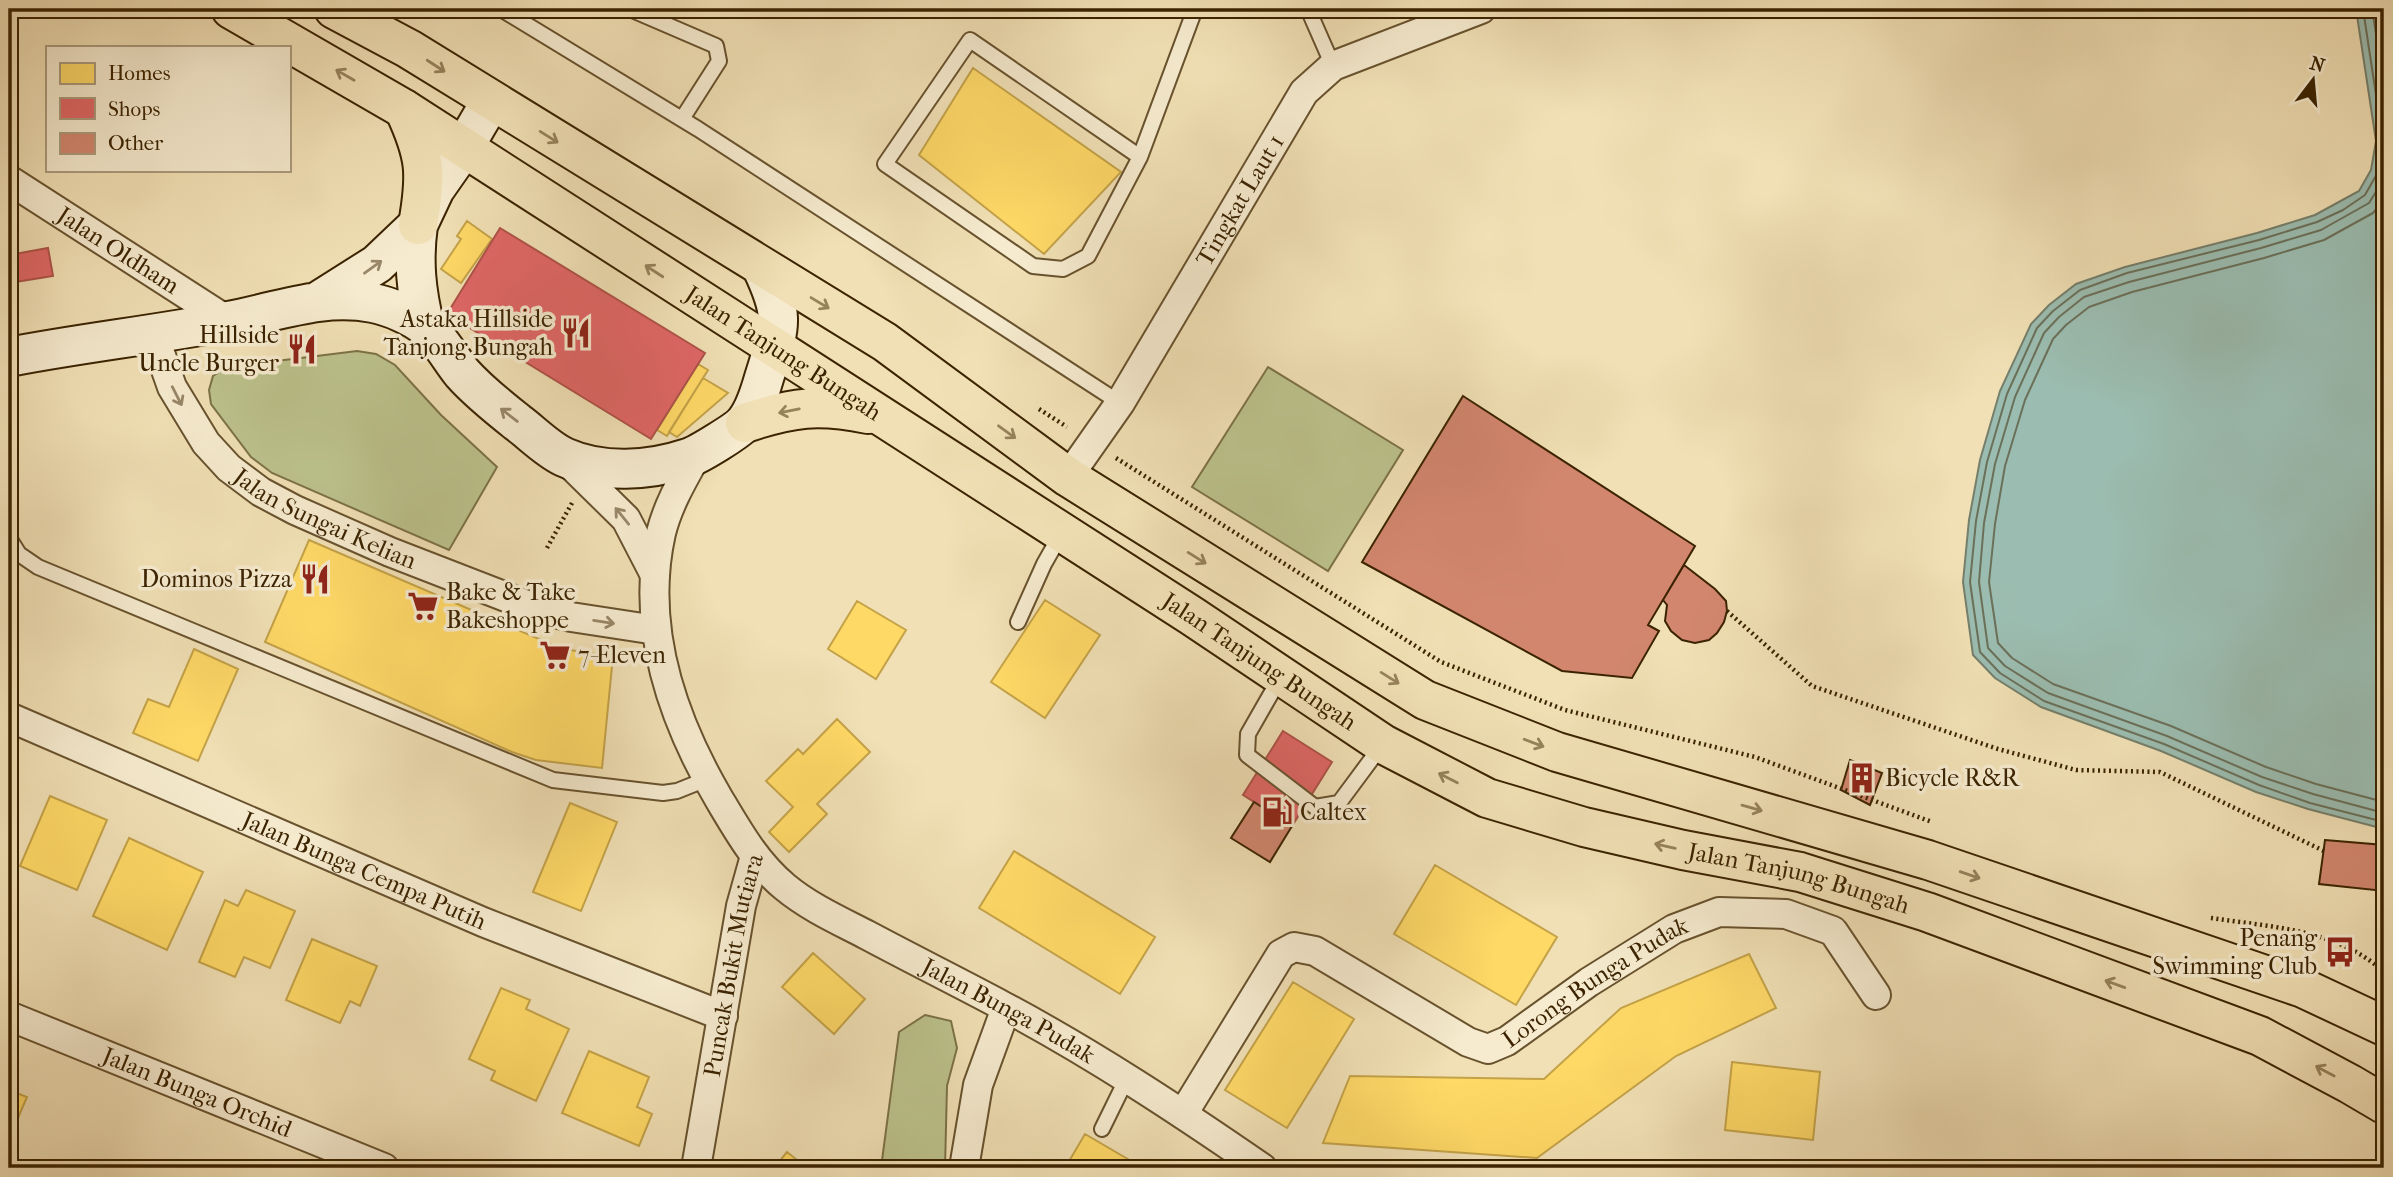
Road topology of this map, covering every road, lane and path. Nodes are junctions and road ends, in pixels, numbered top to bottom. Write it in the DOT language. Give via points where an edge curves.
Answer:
graph roads {
  1 [pos="231,9"];
  2 [pos="334,9"];
  3 [pos="501,9"];
  4 [pos="630,9"];
  5 [pos="1195,9"];
  6 [pos="1308,9"];
  7 [pos="1481,9"];
  8 [pos="1333,66"];
  9 [pos="491,101"];
  10 [pos="404,109"];
  11 [pos="681,119"];
  12 [pos="463,149"];
  13 [pos="1140,157"];
  14 [pos="9,180"];
  15 [pos="418,225"];
  16 [pos="762,268"];
  17 [pos="320,300"];
  18 [pos="228,321"];
  19 [pos="425,327"];
  20 [pos="153,332"];
  21 [pos="774,347"];
  22 [pos="9,357"];
  23 [pos="1120,403"];
  24 [pos="1035,407"];
  25 [pos="880,416"];
  26 [pos="745,423"];
  27 [pos="1093,444"];
  28 [pos="563,456"];
  29 [pos="696,456"];
  30 [pos="1068,477"];
  31 [pos="566,516"];
  32 [pos="1062,533"];
  33 [pos="9,538"];
  34 [pos="548,548"];
  35 [pos="655,575"];
  36 [pos="1727,611"];
  37 [pos="1018,622"];
  38 [pos="656,630"];
  39 [pos="1281,677"];
  40 [pos="9,717"];
  41 [pos="1383,744"];
  42 [pos="707,779"];
  43 [pos="1939,825"];
  44 [pos="2324,851"];
  45 [pos="755,856"];
  46 [pos="2201,916"];
  47 [pos="2384,972"];
  48 [pos="1876,995"];
  49 [pos="1006,1008"];
  50 [pos="9,1016"];
  51 [pos="723,1016"];
  52 [pos="2384,1026"];
  53 [pos="1127,1078"];
  54 [pos="2384,1104"];
  55 [pos="1183,1114"];
  56 [pos="1102,1129"];
  57 [pos="384,1168"];
  58 [pos="696,1168"];
  59 [pos="964,1168"];
  60 [pos="1262,1168"];
  10 -- 1 [label="main road, Jalan Tanjung Bungah, one-way"];
  2 -- 9 [label="main road, Jalan Tanjung Bungah, one-way"];
  3 -- 11 [label="lane"];
  4 -- 11 [label="lane" via="716,46 719,61"];
  5 -- 13 [label="lane"];
  6 -- 8 [label="lane"];
  7 -- 8 [label="street, Tingkat Laut 1"];
  8 -- 23 [label="street, Tingkat Laut 1" via="1304,92"];
  9 -- 12 [label="street"];
  9 -- 16 [label="main road, Jalan Tanjung Bungah, one-way"];
  10 -- 12 [label="main road, Jalan Tanjung Bungah"];
  10 -- 15 [label="main road" via="423,164"];
  11 -- 23 [label="lane"];
  12 -- 15 [label="street" via="435,189"];
  21 -- 12 [label="main road, Jalan Tanjung Bungah, one-way"];
  13 -- 13 [label="lane" via="970,40 885,164 1033,266 1063,269 1088,256"];
  14 -- 18 [label="street, Jalan Oldham"];
  17 -- 15 [label="street, one-way" via="377,264"];
  15 -- 19 [label="street" via="415,277"];
  16 -- 21 [label="street" via="778,308"];
  16 -- 30 [label="main road, Jalan Tanjung Bungah, one-way" via="885,342"];
  17 -- 18 [label="street"];
  17 -- 19 [label="street" via="376,304"];
  18 -- 20 [label="street"];
  28 -- 19 [label="street, one-way" via="487,398"];
  20 -- 22 [label="street"];
  20 -- 38 [label="street, Jalan Sungai Kelian, one-way" via="172,387 206,443 261,492 390,552 537,609"];
  21 -- 25 [label="main road, Jalan Tanjung Bungah"];
  21 -- 26 [label="street"];
  23 -- 27 [label="street, Tingkat Laut 1"];
  24 -- 27 [label="path"];
  25 -- 26 [label="main road, one-way" via="831,407 791,410"];
  25 -- 32 [label="main road, Jalan Tanjung Bungah"];
  26 -- 29 [label="street"];
  27 -- 30 [label="street, Tingkat Laut 1"];
  27 -- 43 [label="path" via="1441,662 1565,710 1755,757"];
  28 -- 29 [label="street" via="621,469 672,464"];
  35 -- 28 [label="street, Puncak Bukit Mutiara, one-way" via="626,519"];
  29 -- 35 [label="street, Puncak Bukit Mutiara" via="668,509"];
  30 -- 52 [label="main road, Jalan Tanjung Bungah, one-way" via="1425,700 1557,752 1928,860 2199,952 2303,988"];
  31 -- 34 [label="path"];
  32 -- 37 [label="lane"];
  32 -- 39 [label="main road, Jalan Tanjung Bungah"];
  33 -- 42 [label="lane" via="19,554 38,567 553,780 663,793"];
  35 -- 38 [label="street, Puncak Bukit Mutiara"];
  36 -- 44 [label="path" via="1812,686 1998,749 2076,770 2160,772"];
  38 -- 42 [label="street, Puncak Bukit Mutiara" via="670,692"];
  39 -- 41 [label="main road, Jalan Tanjung Bungah"];
  39 -- 41 [label="lane" via="1248,734 1247,755 1315,807 1339,803"];
  40 -- 51 [label="street, Jalan Bunga Cempa Putih" via="482,922"];
  54 -- 41 [label="main road, Jalan Tanjung Bungah, one-way" via="2260,1036 1927,912 1800,872 1584,827 1487,797"];
  42 -- 45 [label="street, Puncak Bukit Mutiara"];
  45 -- 49 [label="street, Jalan Bunga Pudak" via="785,887 822,912"];
  45 -- 51 [label="street, Puncak Bukit Mutiara" via="741,906"];
  46 -- 47 [label="path" via="2327,938 2364,954"];
  48 -- 55 [label="street, Lorong Bunga Pudak" via="1833,931 1786,914 1719,912 1674,929 1507,1041 1488,1049 1468,1042 1315,951 1294,947 1281,954"];
  49 -- 53 [label="street, Jalan Bunga Pudak"];
  49 -- 59 [label="street" via="978,1085"];
  50 -- 57 [label="street, Jalan Bunga Orchid"];
  51 -- 58 [label="street, Puncak Bukit Mutiara"];
  53 -- 55 [label="street, Jalan Bunga Pudak"];
  53 -- 56 [label="lane"];
  55 -- 60 [label="street, Jalan Bunga Pudak"];
}
